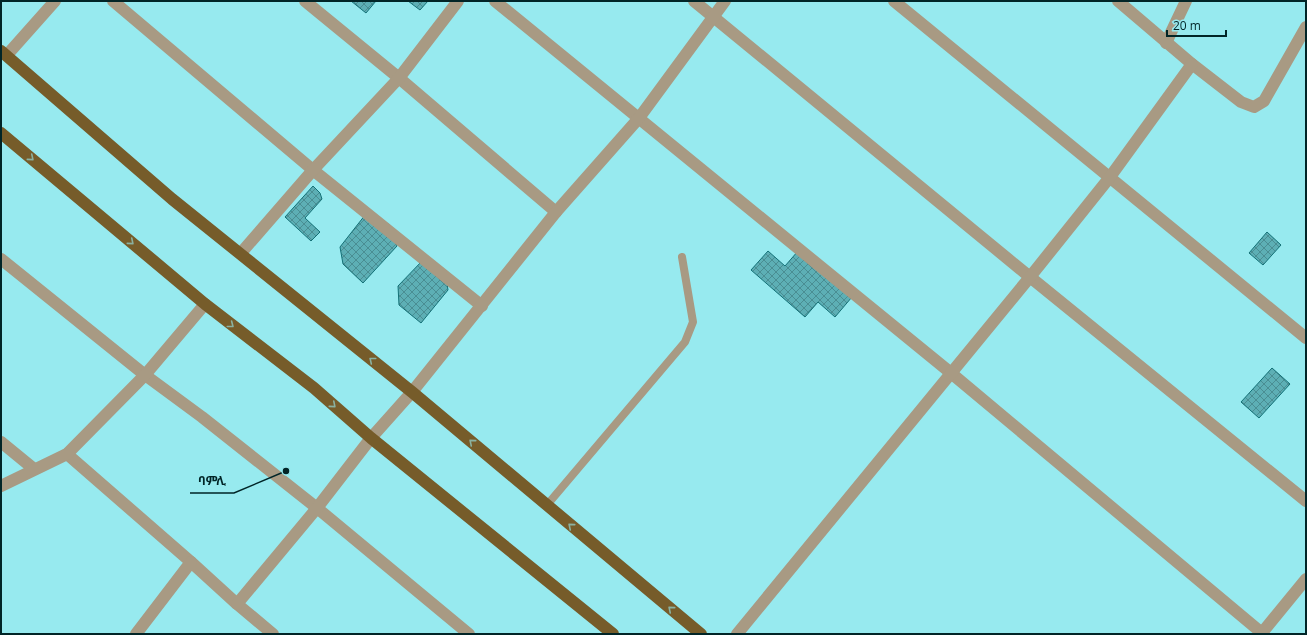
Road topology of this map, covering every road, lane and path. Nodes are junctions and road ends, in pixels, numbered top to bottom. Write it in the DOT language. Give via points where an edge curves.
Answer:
graph roads {
  1 [pos="55,1"];
  2 [pos="113,1"];
  3 [pos="305,1"];
  4 [pos="458,1"];
  5 [pos="495,1"];
  6 [pos="694,1"];
  7 [pos="726,1"];
  8 [pos="894,1"];
  9 [pos="1118,1"];
  10 [pos="1186,1"];
  11 [pos="714,18"];
  12 [pos="1306,27"];
  13 [pos="1166,43"];
  14 [pos="4,53"];
  15 [pos="1192,64"];
  16 [pos="399,78"];
  17 [pos="639,118"];
  18 [pos="1,133"];
  19 [pos="313,170"];
  20 [pos="1110,177"];
  21 [pos="556,212"];
  22 [pos="241,253"];
  23 [pos="682,257"];
  24 [pos="1,259"];
  25 [pos="1030,277"];
  26 [pos="205,304"];
  27 [pos="482,306"];
  28 [pos="1306,338"];
  29 [pos="951,373"];
  30 [pos="145,375"];
  31 [pos="412,392"];
  32 [pos="372,438"];
  33 [pos="1,442"];
  34 [pos="67,454"];
  35 [pos="34,470"];
  36 [pos="1,486"];
  37 [pos="1306,501"];
  38 [pos="547,505"];
  39 [pos="317,508"];
  40 [pos="191,562"];
  41 [pos="1306,579"];
  42 [pos="236,604"];
  43 [pos="1262,633"];
  44 [pos="136,634"];
  45 [pos="273,634"];
  46 [pos="469,634"];
  47 [pos="613,634"];
  48 [pos="701,634"];
  49 [pos="737,634"];
  1 -- 14 [label="street"];
  2 -- 19 [label="street"];
  3 -- 16 [label="street"];
  4 -- 16 [label="street"];
  5 -- 17 [label="street"];
  6 -- 11 [label="street"];
  7 -- 11 [label="street"];
  8 -- 20 [label="street"];
  9 -- 13 [label="street"];
  10 -- 13 [label="street"];
  11 -- 17 [label="street"];
  11 -- 25 [label="street"];
  12 -- 15 [label="street" via="1264,101 1254,107 1241,102"];
  13 -- 15 [label="street"];
  14 -- 22 [label="highway" via="172,199"];
  15 -- 20 [label="street"];
  16 -- 19 [label="street"];
  16 -- 21 [label="street"];
  17 -- 21 [label="street"];
  17 -- 29 [label="street"];
  18 -- 26 [label="highway, one-way"];
  19 -- 22 [label="street"];
  19 -- 27 [label="street"];
  20 -- 25 [label="street"];
  20 -- 28 [label="street"];
  21 -- 27 [label="street"];
  31 -- 22 [label="highway, one-way"];
  23 -- 38 [label="lane" via="693,322 685,342"];
  24 -- 30 [label="street"];
  25 -- 29 [label="street"];
  25 -- 37 [label="street"];
  26 -- 30 [label="street"];
  26 -- 32 [label="highway, one-way" via="314,388"];
  27 -- 31 [label="street"];
  29 -- 43 [label="street"];
  29 -- 49 [label="street"];
  30 -- 34 [label="street"];
  30 -- 39 [label="street"];
  31 -- 32 [label="street"];
  38 -- 31 [label="highway, one-way"];
  32 -- 39 [label="street"];
  32 -- 47 [label="highway"];
  33 -- 35 [label="street"];
  34 -- 35 [label="street"];
  34 -- 40 [label="street"];
  35 -- 36 [label="street"];
  48 -- 38 [label="highway, one-way"];
  39 -- 42 [label="street"];
  39 -- 46 [label="street"];
  40 -- 42 [label="street"];
  40 -- 44 [label="street"];
  41 -- 43 [label="street"];
  42 -- 45 [label="street"];
}
